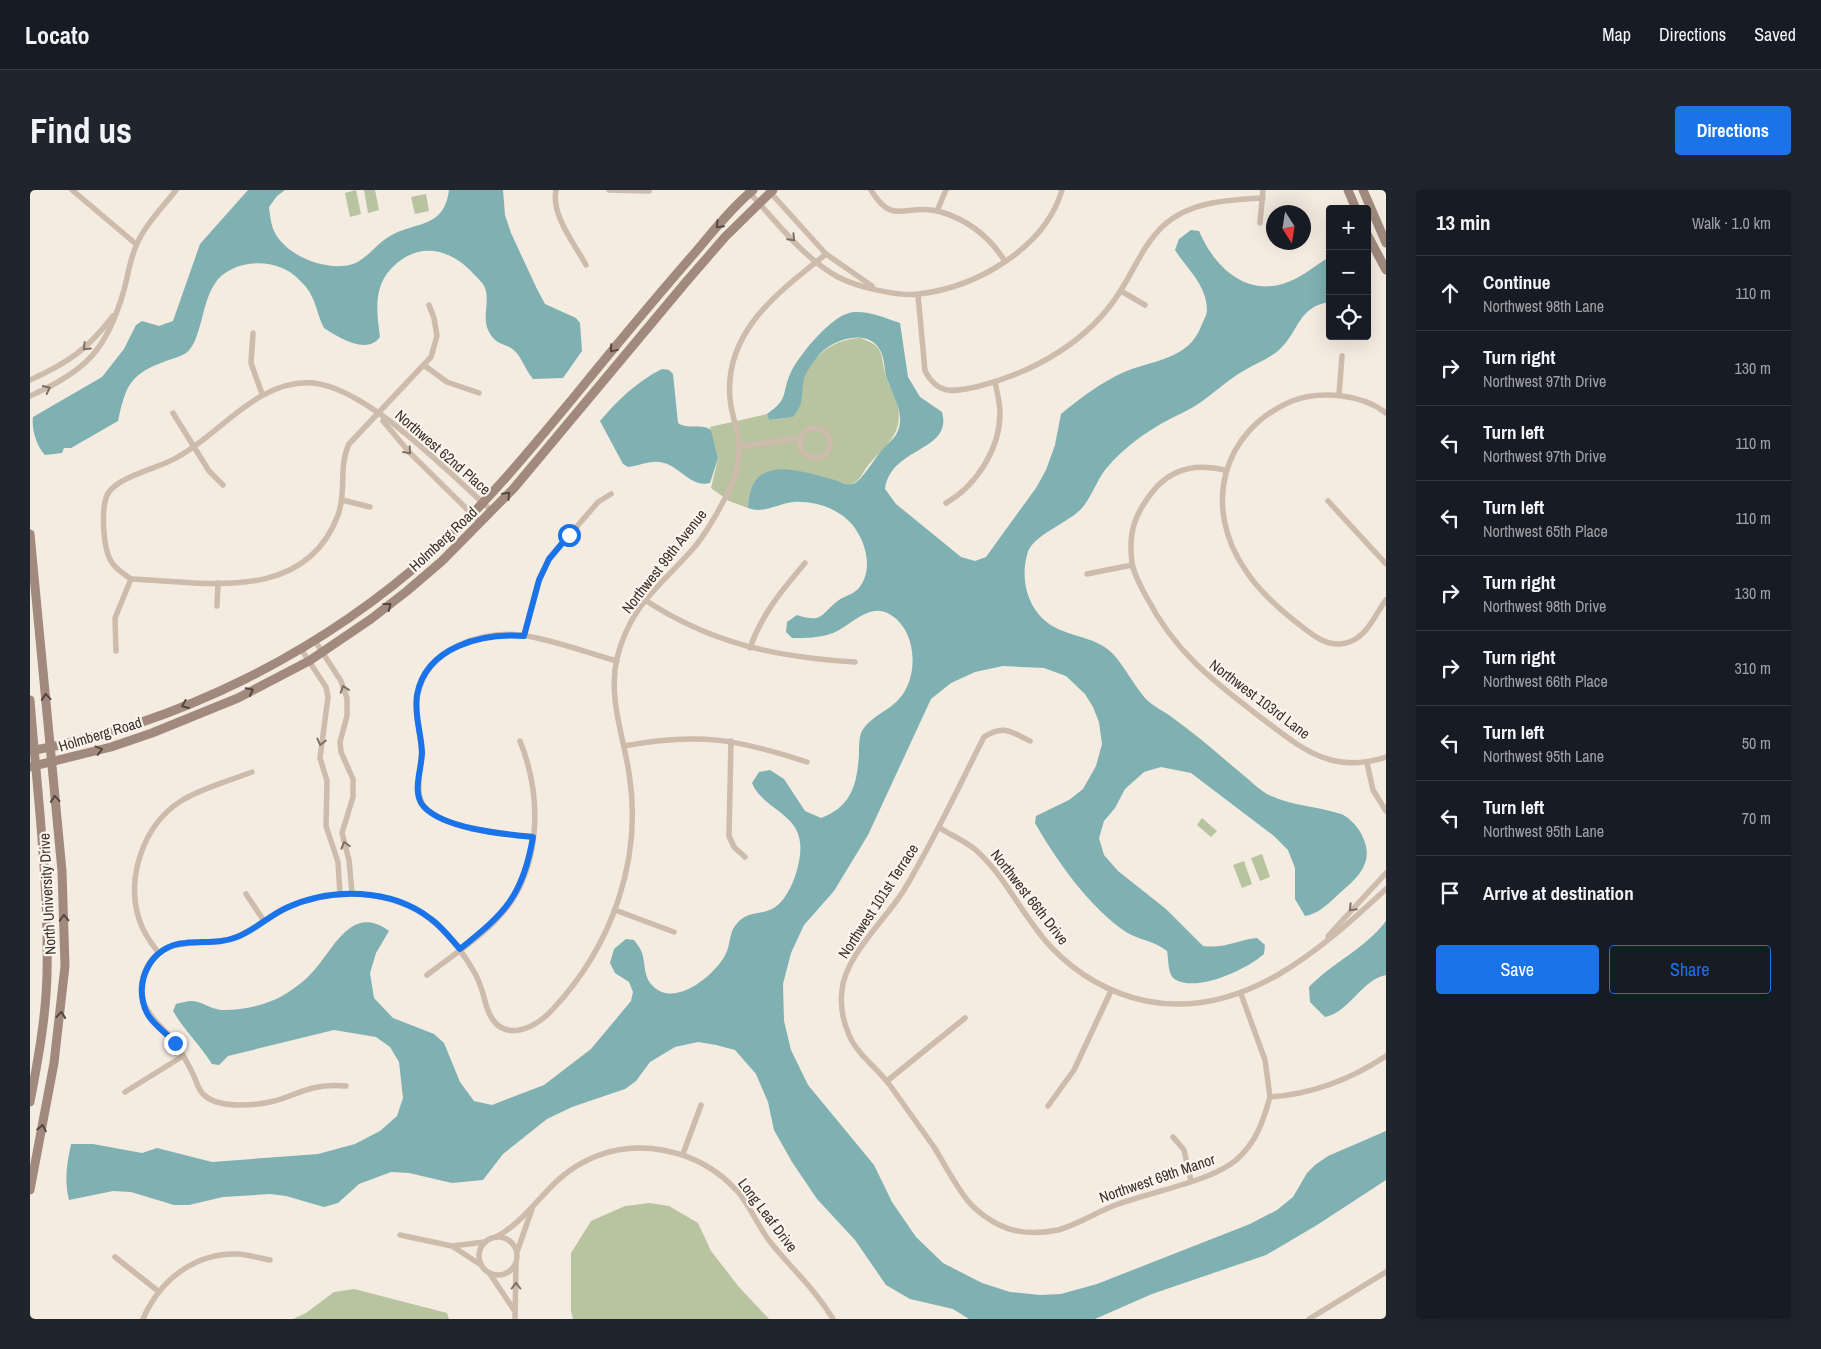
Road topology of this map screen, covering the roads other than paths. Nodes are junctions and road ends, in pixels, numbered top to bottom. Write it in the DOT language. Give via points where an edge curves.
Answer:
graph roads {
  1 [pos="72,190"];
  2 [pos="176,190"];
  3 [pos="556,190"];
  4 [pos="609,190"];
  5 [pos="871,190"];
  6 [pos="946,190"];
  7 [pos="1062,190"];
  8 [pos="1263,190"];
  9 [pos="1348,190"];
  10 [pos="1363,190"];
  11 [pos="649,191"];
  12 [pos="750,191"];
  13 [pos="770,191"];
  14 [pos="1264,198"];
  15 [pos="759,203"];
  16 [pos="1354,205"];
  17 [pos="937,211"];
  18 [pos="1260,223"];
  19 [pos="1371,242"];
  20 [pos="1386,243"];
  21 [pos="136,244"];
  22 [pos="826,254"];
  23 [pos="1004,260"];
  24 [pos="816,262"];
  25 [pos="586,265"];
  26 [pos="1386,270"];
  27 [pos="876,289"];
  28 [pos="1121,291"];
  29 [pos="918,295"];
  30 [pos="429,305"];
  31 [pos="1145,305"];
  32 [pos="117,310"];
  33 [pos="254,333"];
  34 [pos="1342,356"];
  35 [pos="425,366"];
  36 [pos="30,380"];
  37 [pos="995,382"];
  38 [pos="479,393"];
  39 [pos="262,394"];
  40 [pos="1339,395"];
  41 [pos="30,396"];
  42 [pos="1386,412"];
  43 [pos="173,413"];
  44 [pos="377,413"];
  45 [pos="800,438"];
  46 [pos="740,447"];
  47 [pos="194,448"];
  48 [pos="1226,470"];
  49 [pos="223,484"];
  50 [pos="611,494"];
  51 [pos="342,500"];
  52 [pos="1328,501"];
  53 [pos="482,503"];
  54 [pos="946,503"];
  55 [pos="370,506"];
  56 [pos="492,511"];
  57 [pos="472,514"];
  58 [pos="481,523"];
  59 [pos="30,534"];
  60 [pos="805,563"];
  61 [pos="1132,564"];
  62 [pos="1386,564"];
  63 [pos="1087,574"];
  64 [pos="131,579"];
  65 [pos="218,582"];
  66 [pos="646,600"];
  67 [pos="1386,600"];
  68 [pos="218,606"];
  69 [pos="524,636"];
  70 [pos="315,641"];
  71 [pos="750,648"];
  72 [pos="301,650"];
  73 [pos="116,651"];
  74 [pos="322,652"];
  75 [pos="309,660"];
  76 [pos="617,660"];
  77 [pos="855,662"];
  78 [pos="30,700"];
  79 [pos="520,740"];
  80 [pos="731,741"];
  81 [pos="1030,741"];
  82 [pos="51,746"];
  83 [pos="624,746"];
  84 [pos="32,750"];
  85 [pos="1386,757"];
  86 [pos="807,762"];
  87 [pos="52,763"];
  88 [pos="1367,763"];
  89 [pos="33,766"];
  90 [pos="252,772"];
  91 [pos="1386,811"];
  92 [pos="940,828"];
  93 [pos="533,837"];
  94 [pos="745,857"];
  95 [pos="1386,873"];
  96 [pos="1386,889"];
  97 [pos="352,893"];
  98 [pos="246,894"];
  99 [pos="340,894"];
  100 [pos="615,910"];
  101 [pos="264,921"];
  102 [pos="674,932"];
  103 [pos="1320,946"];
  104 [pos="460,949"];
  105 [pos="158,952"];
  106 [pos="427,975"];
  107 [pos="1111,990"];
  108 [pos="1241,994"];
  109 [pos="965,1018"];
  110 [pos="183,1056"];
  111 [pos="1386,1056"];
  112 [pos="887,1081"];
  113 [pos="346,1086"];
  114 [pos="125,1092"];
  115 [pos="1270,1097"];
  116 [pos="30,1102"];
  117 [pos="701,1105"];
  118 [pos="1048,1106"];
  119 [pos="1173,1137"];
  120 [pos="683,1154"];
  121 [pos="1191,1181"];
  122 [pos="30,1190"];
  123 [pos="534,1205"];
  124 [pos="1011,1230"];
  125 [pos="400,1235"];
  126 [pos="496,1237"];
  127 [pos="485,1242"];
  128 [pos="452,1246"];
  129 [pos="516,1252"];
  130 [pos="115,1256"];
  131 [pos="270,1260"];
  132 [pos="516,1262"];
  133 [pos="481,1265"];
  134 [pos="489,1272"];
  135 [pos="1386,1272"];
  136 [pos="158,1291"];
  137 [pos="514,1310"];
  138 [pos="143,1319"];
  139 [pos="515,1319"];
  140 [pos="833,1319"];
  141 [pos="1309,1319"];
  1 -- 21 [label="street"];
  2 -- 21 [label="street"];
  3 -- 25 [label="street" via="557,211"];
  4 -- 11 [label="street"];
  5 -- 17 [label="street" via="880,206 890,210"];
  6 -- 17 [label="street"];
  7 -- 23 [label="street" via="1040,232"];
  8 -- 14 [label="street"];
  9 -- 16 [label="street"];
  10 -- 20 [label="street"];
  12 -- 15 [label="street"];
  12 -- 53 [label="street, Holmberg Road, one-way"];
  13 -- 15 [label="street, Holmberg Road"];
  13 -- 22 [label="street"];
  14 -- 18 [label="street"];
  14 -- 28 [label="street" via="1226,200 1178,215 1150,241"];
  15 -- 24 [label="street, one-way"];
  56 -- 15 [label="street, Holmberg Road, one-way" via="686,282"];
  17 -- 23 [label="street" via="984,234"];
  19 -- 26 [label="street"];
  21 -- 32 [label="street"];
  22 -- 24 [label="street"];
  22 -- 27 [label="street"];
  23 -- 29 [label="street" via="968,283"];
  24 -- 27 [label="street" via="838,277"];
  24 -- 46 [label="street" via="755,316 744,334 730,377 730,399"];
  27 -- 29 [label="street"];
  28 -- 31 [label="street"];
  28 -- 37 [label="street" via="1095,323 1074,342 1048,358"];
  29 -- 37 [label="street" via="925,371 930,380 947,391"];
  30 -- 35 [label="street" via="437,336 431,358"];
  32 -- 36 [label="street, one-way" via="82,351"];
  41 -- 32 [label="street, one-way" via="64,380 87,361 109,335"];
  33 -- 39 [label="street" via="251,363"];
  34 -- 40 [label="street"];
  35 -- 38 [label="street" via="447,382"];
  35 -- 44 [label="street"];
  37 -- 54 [label="street" via="1000,411 995,443 969,486"];
  39 -- 44 [label="street, Northwest 62nd Place" via="312,383 346,393"];
  39 -- 47 [label="street, Northwest 62nd Place"];
  40 -- 42 [label="street" via="1363,401"];
  40 -- 48 [label="street" via="1297,399 1276,408 1243,436"];
  43 -- 47 [label="street"];
  44 -- 51 [label="street" via="349,444 343,456"];
  44 -- 53 [label="street, Northwest 62nd Place" via="416,443"];
  44 -- 57 [label="street, Northwest 62nd Place, one-way" via="409,452"];
  45 -- 45 [label="street" via="802,452 811,458 824,455 831,446 829,434 819,427 809,429"];
  45 -- 46 [label="street"];
  46 -- 66 [label="street, Northwest 99th Avenue" via="731,486 707,530"];
  47 -- 49 [label="street"];
  47 -- 64 [label="street, Northwest 62nd Place" via="122,482 105,499 103,509 111,562"];
  48 -- 61 [label="street, Northwest 103rd Lane" via="1190,467 1158,485 1138,511 1133,528"];
  48 -- 67 [label="street" via="1222,506 1232,546 1259,589 1280,609 1320,640 1345,644 1356,640 1369,627"];
  50 -- 69 [label="street" via="598,502 549,559 539,580"];
  51 -- 55 [label="street"];
  51 -- 65 [label="street" via="330,531 305,561 283,575 264,580"];
  52 -- 62 [label="street"];
  53 -- 56 [label="street, Northwest 62nd Place"];
  53 -- 57 [label="street, Holmberg Road"];
  56 -- 58 [label="street, Holmberg Road"];
  57 -- 58 [label="street, Northwest 62nd Place"];
  57 -- 70 [label="street, Holmberg Road" via="371,603"];
  74 -- 58 [label="street, Holmberg Road, one-way" via="407,591"];
  82 -- 59 [label="street, North University Drive, one-way"];
  60 -- 71 [label="street" via="782,591"];
  61 -- 63 [label="street"];
  61 -- 88 [label="street, Northwest 103rd Lane" via="1164,626 1205,674 1303,748 1329,760"];
  64 -- 65 [label="street"];
  64 -- 73 [label="street" via="115,618"];
  65 -- 68 [label="street"];
  66 -- 71 [label="street" via="695,628"];
  66 -- 76 [label="street, Northwest 99th Avenue" via="632,619"];
  69 -- 76 [label="street"];
  69 -- 93 [label="street" via="502,634 482,637 463,643 433,664 422,680 418,694 416,714 422,750 418,790 419,800 432,813 465,827"];
  70 -- 72 [label="street, Holmberg Road"];
  70 -- 74 [label="street"];
  71 -- 77 [label="street" via="807,659"];
  72 -- 75 [label="street"];
  72 -- 82 [label="street, Holmberg Road, one-way" via="147,720"];
  74 -- 75 [label="street, Holmberg Road"];
  97 -- 74 [label="street, one-way" via="342,833 353,797 353,779 340,742 347,716 347,698 341,681"];
  87 -- 75 [label="street, Holmberg Road, one-way" via="152,733 238,698"];
  75 -- 99 [label="street, one-way" via="326,687 328,697 320,758 327,781 326,826 338,862"];
  76 -- 83 [label="street, Northwest 99th Avenue" via="614,684 616,717"];
  78 -- 84 [label="street, North University Drive"];
  79 -- 93 [label="street" via="533,785"];
  80 -- 83 [label="street" via="685,738"];
  80 -- 86 [label="street" via="759,746"];
  80 -- 94 [label="street" via="730,836 734,847"];
  81 -- 92 [label="street, Northwest 101st Terrace" via="1006,729 994,730 984,737"];
  82 -- 84 [label="street, Holmberg Road"];
  82 -- 87 [label="street, North University Drive"];
  83 -- 100 [label="street, Northwest 99th Avenue" via="630,774 631,843"];
  84 -- 89 [label="street, North University Drive"];
  85 -- 88 [label="street"];
  87 -- 89 [label="street, Holmberg Road"];
  122 -- 87 [label="street, North University Drive, one-way" via="54,1062 65,966 62,871"];
  88 -- 91 [label="street" via="1373,790"];
  89 -- 116 [label="street, North University Drive" via="45,872 47,973 44,1020"];
  90 -- 105 [label="street" via="181,801 149,835 134,885 139,919"];
  92 -- 107 [label="street, Northwest 66th Drive" via="976,850 993,867 1051,946 1070,964"];
  92 -- 112 [label="street, Northwest 101st Terrace" via="902,892 849,969 842,987 844,1020 850,1036 859,1051"];
  93 -- 104 [label="street" via="521,884 508,906 496,921"];
  95 -- 103 [label="street, Northwest 66th Drive, one-way"];
  96 -- 103 [label="street, Northwest 66th Drive"];
  97 -- 99 [label="street"];
  97 -- 104 [label="street" via="392,900 412,908 431,919"];
  98 -- 101 [label="street"];
  99 -- 101 [label="street" via="305,900"];
  100 -- 102 [label="street"];
  100 -- 104 [label="street, Northwest 99th Avenue" via="604,938 570,991 532,1027 519,1030 501,1027 488,1012 476,974"];
  101 -- 105 [label="street" via="236,937 211,943 172,945"];
  103 -- 108 [label="street, Northwest 66th Drive"];
  104 -- 106 [label="street"];
  105 -- 110 [label="street" via="143,977 143,1001 148,1014 167,1032"];
  107 -- 108 [label="street, Northwest 66th Drive" via="1161,1003 1190,1004"];
  107 -- 118 [label="street" via="1074,1070"];
  108 -- 115 [label="street" via="1265,1060"];
  109 -- 112 [label="street"];
  110 -- 113 [label="street" via="199,1090 216,1104 270,1102 315,1087"];
  110 -- 114 [label="street"];
  111 -- 115 [label="street" via="1322,1088 1294,1096"];
  112 -- 124 [label="street, Northwest 101st Terrace" via="968,1201 979,1212"];
  115 -- 121 [label="street, Northwest 69th Manor" via="1259,1131 1250,1146 1222,1170"];
  117 -- 120 [label="street"];
  119 -- 121 [label="street" via="1184,1150"];
  120 -- 123 [label="street, Long Leaf Drive" via="643,1148 602,1154 565,1174"];
  120 -- 140 [label="street, Long Leaf Drive" via="710,1169 738,1192 768,1239 814,1290"];
  121 -- 124 [label="street, Northwest 69th Manor" via="1111,1206 1062,1229 1028,1233"];
  123 -- 126 [label="street, Long Leaf Drive"];
  123 -- 129 [label="street, Long Leaf Drive"];
  125 -- 128 [label="street"];
  126 -- 127 [label="street"];
  126 -- 129 [label="street" via="511,1243"];
  127 -- 128 [label="street"];
  127 -- 133 [label="street" via="479,1253"];
  128 -- 133 [label="street"];
  129 -- 132 [label="street"];
  130 -- 136 [label="street"];
  131 -- 136 [label="street" via="240,1254 209,1258 180,1271"];
  132 -- 134 [label="street" via="505,1274"];
  137 -- 132 [label="street, one-way"];
  133 -- 134 [label="street"];
  134 -- 137 [label="street"];
  135 -- 141 [label="street"];
  136 -- 138 [label="street"];
  137 -- 139 [label="street"];
}
